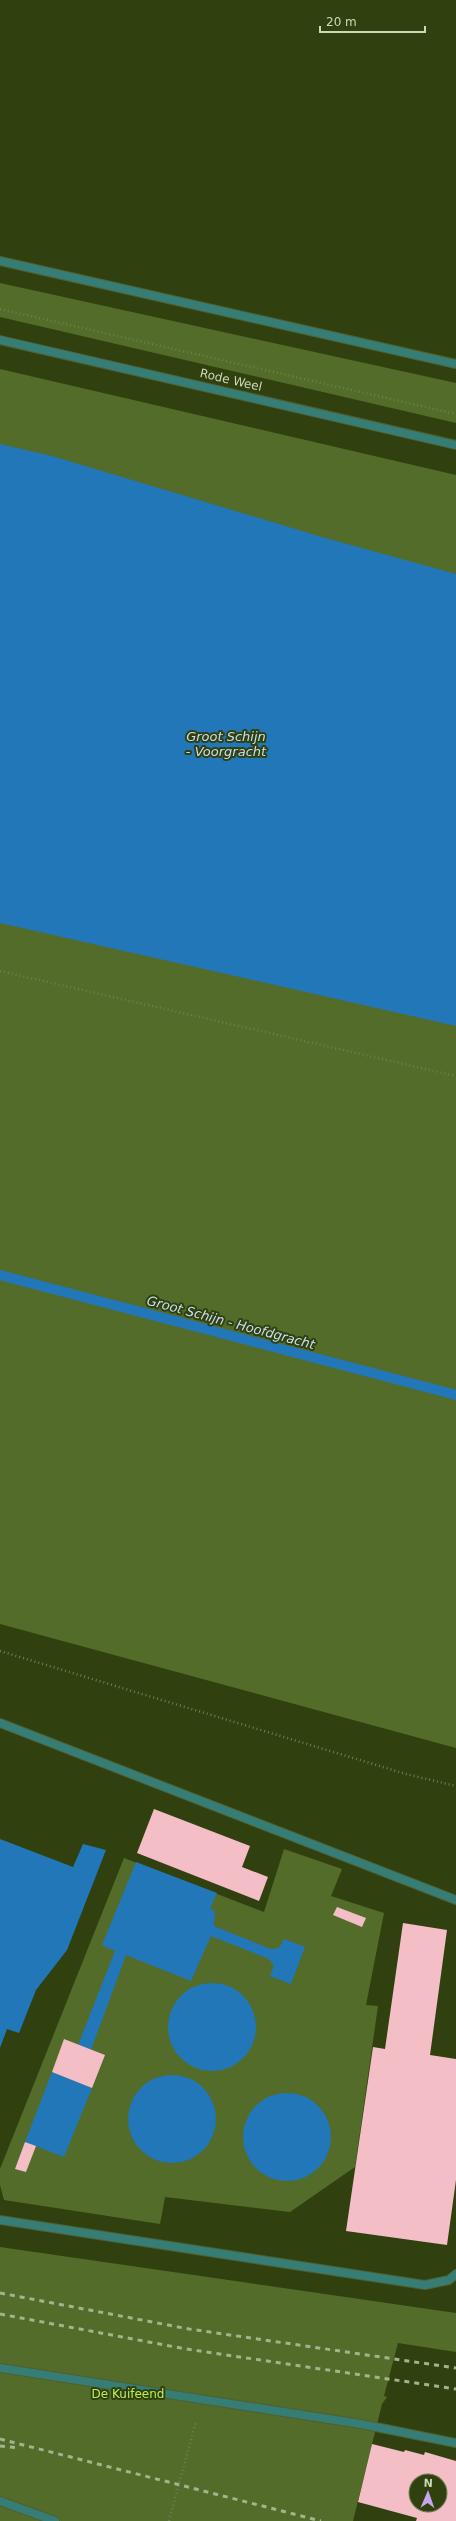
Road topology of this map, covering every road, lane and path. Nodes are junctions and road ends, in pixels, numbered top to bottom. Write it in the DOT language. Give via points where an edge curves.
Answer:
graph roads {
  1 [pos="0,261"];
  2 [pos="0,309"];
  3 [pos="0,340"];
  4 [pos="456,364"];
  5 [pos="456,414"];
  6 [pos="456,445"];
  7 [pos="0,971"];
  8 [pos="456,1076"];
  9 [pos="0,1651"];
  10 [pos="0,1723"];
  11 [pos="456,1786"];
  12 [pos="456,1900"];
  13 [pos="0,2220"];
  14 [pos="456,2274"];
  15 [pos="0,2368"];
  16 [pos="202,2399"];
  17 [pos="456,2443"];
  18 [pos="0,2501"];
  19 [pos="55,2521"];
  20 [pos="169,2521"];
  1 -- 4 [label="street"];
  2 -- 5 [label="path"];
  3 -- 6 [label="street, Rode Weel"];
  7 -- 8 [label="path"];
  9 -- 11 [label="path" via="406,1774"];
  10 -- 12 [label="street"];
  13 -- 14 [label="street" via="425,2285 449,2280"];
  15 -- 16 [label="street"];
  16 -- 17 [label="street" via="361,2424"];
  16 -- 20 [label="path"];
  18 -- 19 [label="street"];
}
